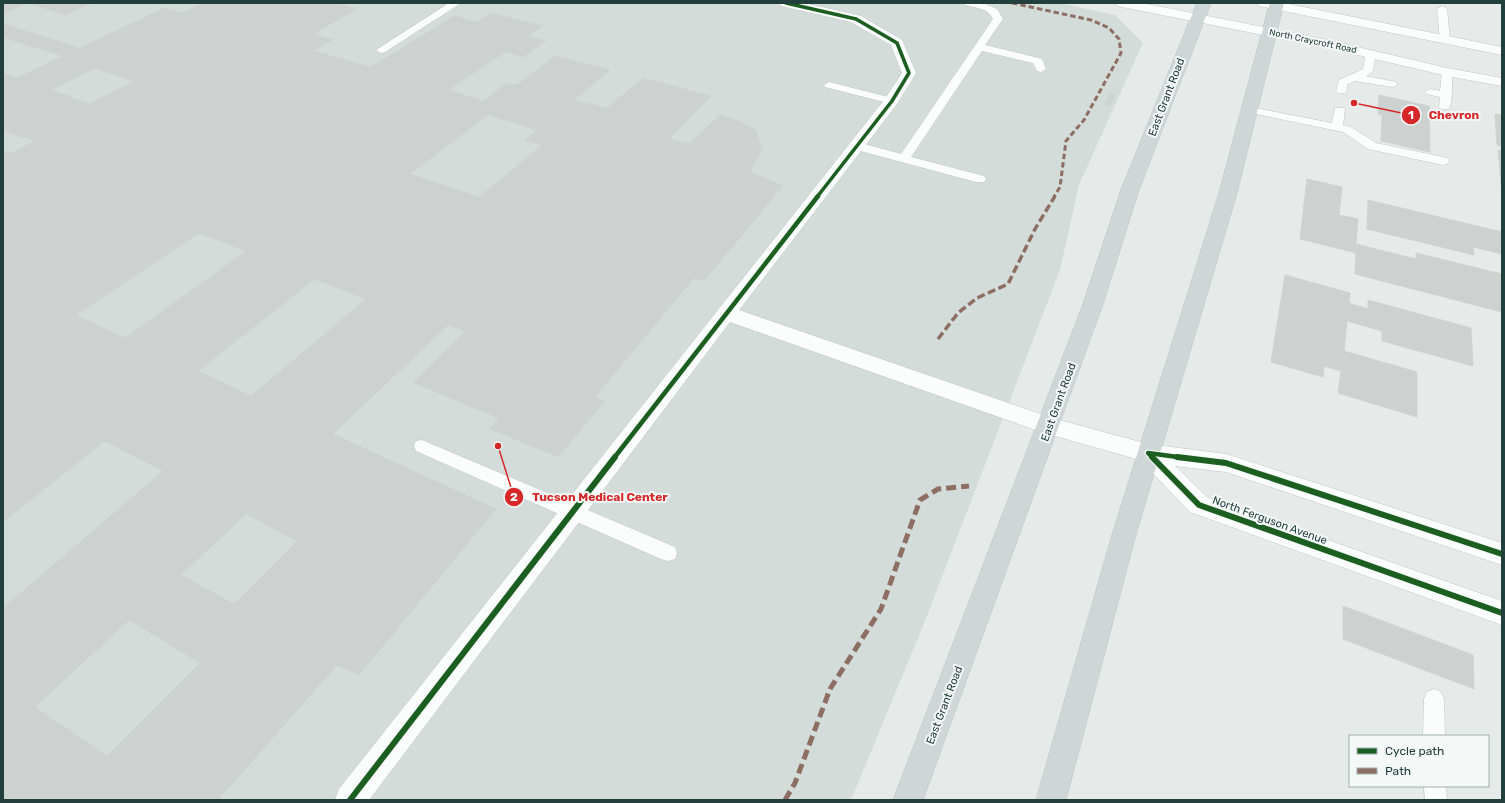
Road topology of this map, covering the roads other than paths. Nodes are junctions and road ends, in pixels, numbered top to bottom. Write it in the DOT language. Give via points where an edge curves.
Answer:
graph roads {
  1 [pos="456,3"];
  2 [pos="786,3"];
  3 [pos="968,3"];
  4 [pos="1122,3"];
  5 [pos="1273,4"];
  6 [pos="1442,9"];
  7 [pos="1200,10"];
  8 [pos="1270,32"];
  9 [pos="1445,40"];
  10 [pos="979,47"];
  11 [pos="381,50"];
  12 [pos="1502,51"];
  13 [pos="1371,53"];
  14 [pos="1041,69"];
  15 [pos="1447,72"];
  16 [pos="1354,77"];
  17 [pos="1502,82"];
  18 [pos="1392,84"];
  19 [pos="829,85"];
  20 [pos="1342,91"];
  21 [pos="1430,92"];
  22 [pos="1446,95"];
  23 [pos="892,101"];
  24 [pos="1445,107"];
  25 [pos="1250,110"];
  26 [pos="1339,110"];
  27 [pos="1336,127"];
  28 [pos="856,146"];
  29 [pos="904,159"];
  30 [pos="1443,161"];
  31 [pos="980,179"];
  32 [pos="726,313"];
  33 [pos="1049,426"];
  34 [pos="422,446"];
  35 [pos="1148,453"];
  36 [pos="572,512"];
  37 [pos="668,553"];
  38 [pos="1502,554"];
  39 [pos="1502,613"];
  40 [pos="1434,699"];
  41 [pos="1434,735"];
  42 [pos="1435,787"];
  43 [pos="350,800"];
  44 [pos="908,800"];
  45 [pos="1051,800"];
  46 [pos="1436,800"];
  1 -- 11 [label="lane"];
  2 -- 23 [label="street" via="856,19 897,42 909,73"];
  3 -- 10 [label="lane" via="994,11 998,19"];
  4 -- 7 [label="street, North Craycroft Road"];
  5 -- 8 [label="main road"];
  5 -- 9 [label="street"];
  6 -- 9 [label="lane"];
  7 -- 8 [label="street, North Craycroft Road"];
  7 -- 33 [label="main road, East Grant Road" via="1130,190 1093,304"];
  8 -- 13 [label="street, North Craycroft Road"];
  8 -- 25 [label="main road"];
  9 -- 12 [label="street"];
  10 -- 14 [label="lane" via="1038,61"];
  10 -- 29 [label="lane"];
  13 -- 15 [label="street, North Craycroft Road"];
  13 -- 16 [label="lane" via="1368,71"];
  15 -- 17 [label="street, North Craycroft Road"];
  15 -- 22 [label="lane"];
  16 -- 18 [label="lane"];
  16 -- 20 [label="lane" via="1343,82"];
  19 -- 23 [label="lane"];
  21 -- 22 [label="lane"];
  22 -- 24 [label="lane"];
  23 -- 28 [label="street"];
  25 -- 27 [label="lane"];
  25 -- 35 [label="main road" via="1228,193"];
  26 -- 27 [label="lane"];
  27 -- 30 [label="lane" via="1347,129 1372,146"];
  28 -- 29 [label="lane"];
  28 -- 32 [label="street"];
  29 -- 31 [label="lane"];
  32 -- 33 [label="street"];
  32 -- 36 [label="street"];
  33 -- 35 [label="street"];
  33 -- 44 [label="main road, East Grant Road"];
  34 -- 36 [label="lane"];
  35 -- 38 [label="street" via="1226,463"];
  35 -- 39 [label="street, North Ferguson Avenue" via="1199,505"];
  35 -- 45 [label="main road"];
  36 -- 37 [label="lane"];
  36 -- 43 [label="street"];
  40 -- 41 [label="lane"];
  42 -- 46 [label="lane"];
}
